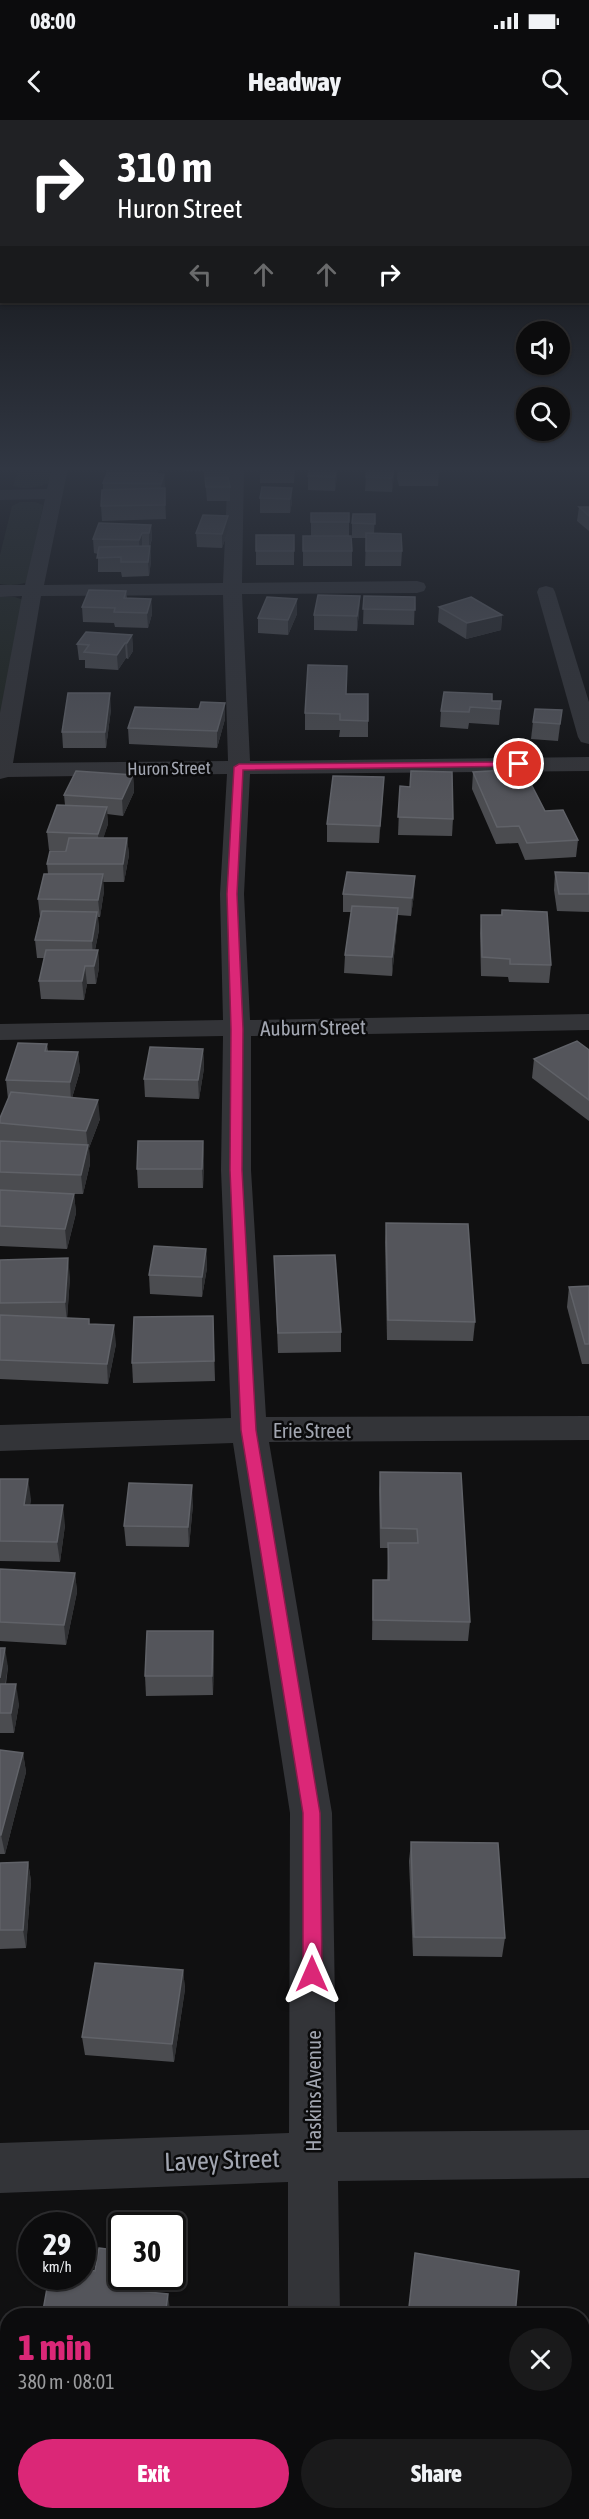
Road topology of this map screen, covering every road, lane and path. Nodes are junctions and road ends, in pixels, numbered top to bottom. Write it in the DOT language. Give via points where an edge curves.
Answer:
graph roads {
  1 [pos="35,580"];
  2 [pos="232,580"];
  3 [pos="417,587"];
  4 [pos="232,589"];
  5 [pos="33,590"];
  6 [pos="0,591"];
  7 [pos="546,592"];
  8 [pos="589,737"];
  9 [pos="589,764"];
  10 [pos="239,767"];
  11 [pos="0,770"];
  12 [pos="589,1022"];
  13 [pos="237,1029"];
  14 [pos="0,1032"];
  15 [pos="589,1428"];
  16 [pos="249,1430"];
  17 [pos="0,1438"];
  18 [pos="589,2154"];
  19 [pos="314,2157"];
  20 [pos="0,2168"];
  21 [pos="314,2308"];
  1 -- 5 [label="street"];
  2 -- 4 [label="street, Haskins Avenue"];
  3 -- 4 [label="street"];
  4 -- 5 [label="street"];
  4 -- 10 [label="street, Haskins Avenue"];
  5 -- 6 [label="street"];
  5 -- 11 [label="street"];
  7 -- 8 [label="street"];
  9 -- 10 [label="street, Huron Street"];
  10 -- 11 [label="street, Huron Street"];
  10 -- 13 [label="street, Haskins Avenue" via="232,894"];
  12 -- 13 [label="street, Auburn Street"];
  13 -- 14 [label="street, Auburn Street"];
  13 -- 16 [label="street, Haskins Avenue" via="236,1170"];
  15 -- 16 [label="street, Erie Street"];
  16 -- 17 [label="street, Erie Street"];
  16 -- 19 [label="street, Haskins Avenue" via="311,1813"];
  18 -- 19 [label="street, Lavey Street"];
  19 -- 20 [label="street, Lavey Street"];
  19 -- 21 [label="street, Haskins Avenue"];
}
